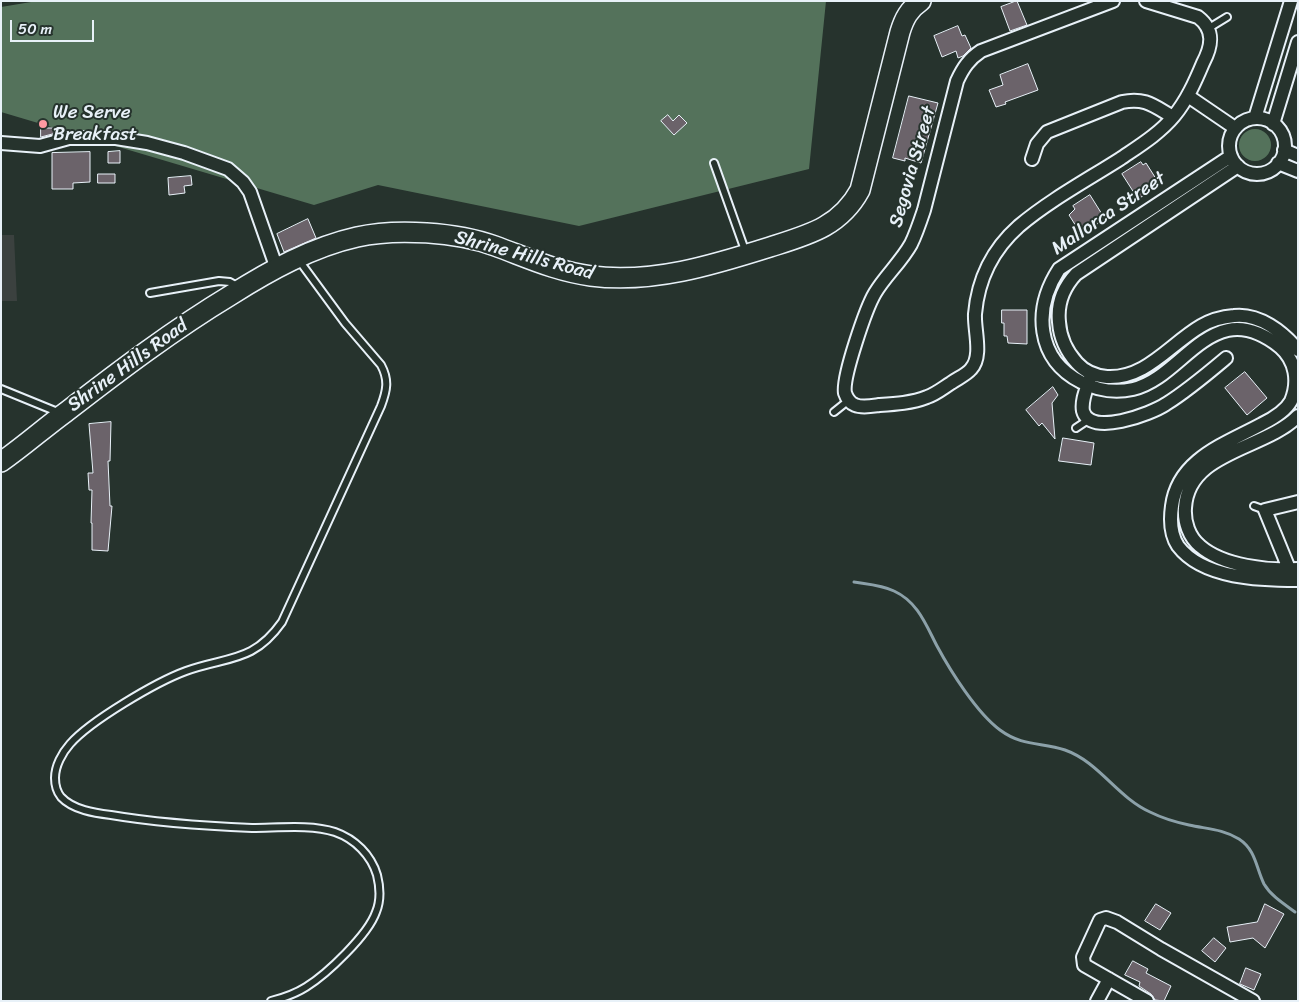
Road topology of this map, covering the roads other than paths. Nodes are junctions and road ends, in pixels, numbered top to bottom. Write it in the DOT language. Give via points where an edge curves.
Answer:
graph roads {
  1 [pos="921,1"];
  2 [pos="1113,1"];
  3 [pos="1146,1"];
  4 [pos="1291,1"];
  5 [pos="1227,17"];
  6 [pos="1209,28"];
  7 [pos="1280,35"];
  8 [pos="1298,42"];
  9 [pos="1270,68"];
  10 [pos="1288,74"];
  11 [pos="1188,96"];
  12 [pos="1173,117"];
  13 [pos="1255,118"];
  14 [pos="1273,124"];
  15 [pos="1235,128"];
  16 [pos="1,143"];
  17 [pos="1284,150"];
  18 [pos="1298,156"];
  19 [pos="1032,159"];
  20 [pos="1234,161"];
  21 [pos="1278,163"];
  22 [pos="714,164"];
  23 [pos="1298,171"];
  24 [pos="1107,237"];
  25 [pos="1114,248"];
  26 [pos="746,254"];
  27 [pos="297,258"];
  28 [pos="277,268"];
  29 [pos="241,288"];
  30 [pos="150,293"];
  31 [pos="1298,350"];
  32 [pos="1226,358"];
  33 [pos="1089,379"];
  34 [pos="1,389"];
  35 [pos="848,400"];
  36 [pos="834,412"];
  37 [pos="63,414"];
  38 [pos="1298,416"];
  39 [pos="1088,420"];
  40 [pos="1076,428"];
  41 [pos="1,462"];
  42 [pos="1298,502"];
  43 [pos="1187,526"];
  44 [pos="1171,530"];
  45 [pos="1295,575"];
  46 [pos="1109,980"];
  47 [pos="271,1001"];
  48 [pos="1097,1001"];
  49 [pos="1147,1001"];
  50 [pos="1253,1001"];
  1 -- 26 [label="street, Shrine Hills Road" via="904,20 863,179 854,200 847,210 823,227"];
  2 -- 35 [label="street, Segovia Street" via="994,45 972,57 964,67 957,81 917,230 902,258 868,306 846,378"];
  3 -- 6 [label="street" via="1198,17"];
  4 -- 7 [label="street"];
  5 -- 6 [label="lane"];
  6 -- 11 [label="street" via="1209,51"];
  7 -- 8 [label="street"];
  7 -- 9 [label="street"];
  8 -- 10 [label="street"];
  9 -- 10 [label="street"];
  9 -- 13 [label="street"];
  10 -- 14 [label="street"];
  11 -- 12 [label="street"];
  11 -- 15 [label="street"];
  12 -- 19 [label="street" via="1142,100 1122,102 1047,132 1037,144"];
  12 -- 35 [label="street" via="1142,144 1036,213 1003,242 991,258 978,296 975,322 977,354 972,368 933,394 916,400 867,407 854,405"];
  13 -- 14 [label="street"];
  13 -- 15 [label="street"];
  14 -- 17 [label="street" via="1282,135"];
  15 -- 20 [label="street" via="1229,146"];
  16 -- 28 [label="street" via="40,146 75,138 130,140 184,153 228,169 250,192"];
  17 -- 18 [label="street"];
  17 -- 21 [label="street"];
  20 -- 21 [label="street" via="1249,173 1256,174 1268,171"];
  20 -- 24 [label="street, Mallorca Street"];
  20 -- 25 [label="street, Mallorca Street"];
  21 -- 23 [label="street"];
  22 -- 26 [label="lane"];
  24 -- 25 [label="street"];
  24 -- 33 [label="street, Mallorca Street" via="1059,269 1051,281 1044,305 1043,331 1050,355 1066,372"];
  25 -- 33 [label="street, Mallorca Street" via="1076,274 1063,291 1060,302 1058,316 1063,341"];
  26 -- 27 [label="street, Shrine Hills Road" via="688,270 607,277 548,267 475,240 397,233 357,237"];
  27 -- 28 [label="street, Shrine Hills Road"];
  27 -- 47 [label="lane" via="381,365 387,388 282,622 269,639 250,652 171,678 99,721 70,744 56,767 55,777 61,797 76,807 88,810 184,825 322,829 346,837 364,852 371,861 380,887 376,912 369,926 324,974 292,995"];
  28 -- 29 [label="street, Shrine Hills Road"];
  29 -- 30 [label="lane" via="224,281"];
  29 -- 37 [label="street, Shrine Hills Road" via="177,330"];
  31 -- 33 [label="street, Mallorca Street" via="1263,321 1235,316 1200,327 1136,372"];
  32 -- 39 [label="street" via="1152,412 1102,424"];
  33 -- 39 [label="street" via="1083,406"];
  33 -- 44 [label="street, Mallorca Street" via="1113,391 1143,386 1215,334 1239,329 1251,330 1272,341 1292,362 1297,381 1286,408 1200,457 1182,476 1172,502"];
  34 -- 37 [label="lane"];
  35 -- 36 [label="lane"];
  37 -- 41 [label="street, Shrine Hills Road"];
  38 -- 43 [label="street" via="1284,428 1215,462 1199,475 1186,497 1184,514"];
  39 -- 40 [label="lane"];
  42 -- 45 [label="street" via="1260,508"];
  43 -- 44 [label="street"];
  43 -- 45 [label="street" via="1206,551 1263,569"];
  44 -- 45 [label="street, Mallorca Street" via="1183,552 1204,566 1244,578"];
  46 -- 48 [label="street"];
  46 -- 49 [label="street"];
  46 -- 50 [label="street" via="1083,963 1098,922 1103,918 1117,922"];
}
